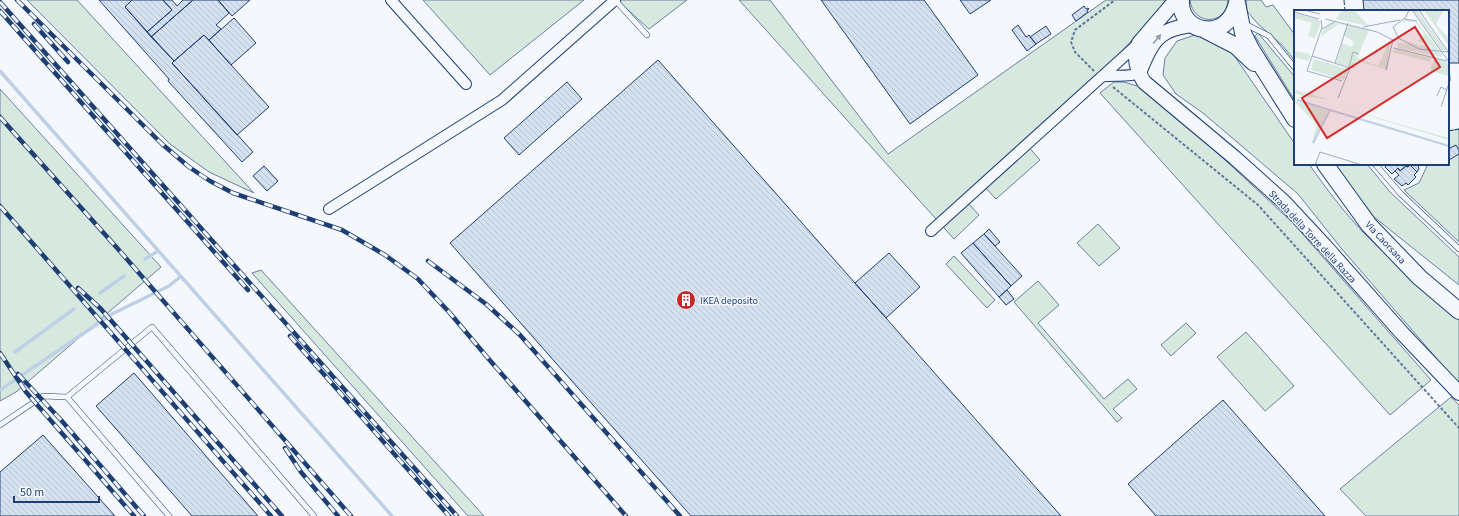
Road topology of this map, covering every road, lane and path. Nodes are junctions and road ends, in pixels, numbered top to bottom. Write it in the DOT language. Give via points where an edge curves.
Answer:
graph roads {
  1 [pos="391,0"];
  2 [pos="615,0"];
  3 [pos="1115,0"];
  4 [pos="1176,0"];
  5 [pos="1181,0"];
  6 [pos="1237,1"];
  7 [pos="1240,21"];
  8 [pos="1198,27"];
  9 [pos="647,35"];
  10 [pos="1139,43"];
  11 [pos="1294,67"];
  12 [pos="1139,73"];
  13 [pos="1100,77"];
  14 [pos="1271,82"];
  15 [pos="466,84"];
  16 [pos="1294,117"];
  17 [pos="1326,165"];
  18 [pos="1376,165"];
  19 [pos="329,209"];
  20 [pos="931,231"];
  21 [pos="1459,249"];
  22 [pos="1459,311"];
  23 [pos="1459,392"];
  24 [pos="67,398"];
  25 [pos="0,425"];
  26 [pos="1459,428"];
  27 [pos="169,516"];
  28 [pos="314,516"];
  1 -- 15 [label="street"];
  2 -- 9 [label="lane"];
  2 -- 19 [label="street" via="502,100"];
  3 -- 13 [label="path" via="1075,30 1071,42 1075,52"];
  4 -- 10 [label="street"];
  5 -- 8 [label="main road" via="1182,11 1187,19"];
  6 -- 7 [label="main road"];
  6 -- 8 [label="main road" via="1235,12 1222,26 1212,29"];
  7 -- 11 [label="lane" via="1269,36"];
  7 -- 14 [label="main road" via="1251,49"];
  12 -- 8 [label="street, one-way" via="1147,53 1160,35 1176,27"];
  8 -- 14 [label="main road" via="1236,46"];
  10 -- 12 [label="street" via="1135,56"];
  10 -- 13 [label="street"];
  12 -- 13 [label="street"];
  12 -- 23 [label="street, Strada della Torre della Razza" via="1144,82 1284,202"];
  13 -- 20 [label="street"];
  13 -- 26 [label="path" via="1258,205"];
  14 -- 16 [label="main road"];
  17 -- 22 [label="main road, Via Caorsana" via="1369,225 1419,277"];
  18 -- 21 [label="lane" via="1401,194"];
  24 -- 25 [label="lane" via="44,396"];
  24 -- 27 [label="lane"];
  24 -- 28 [label="lane" via="152,327"];
}
